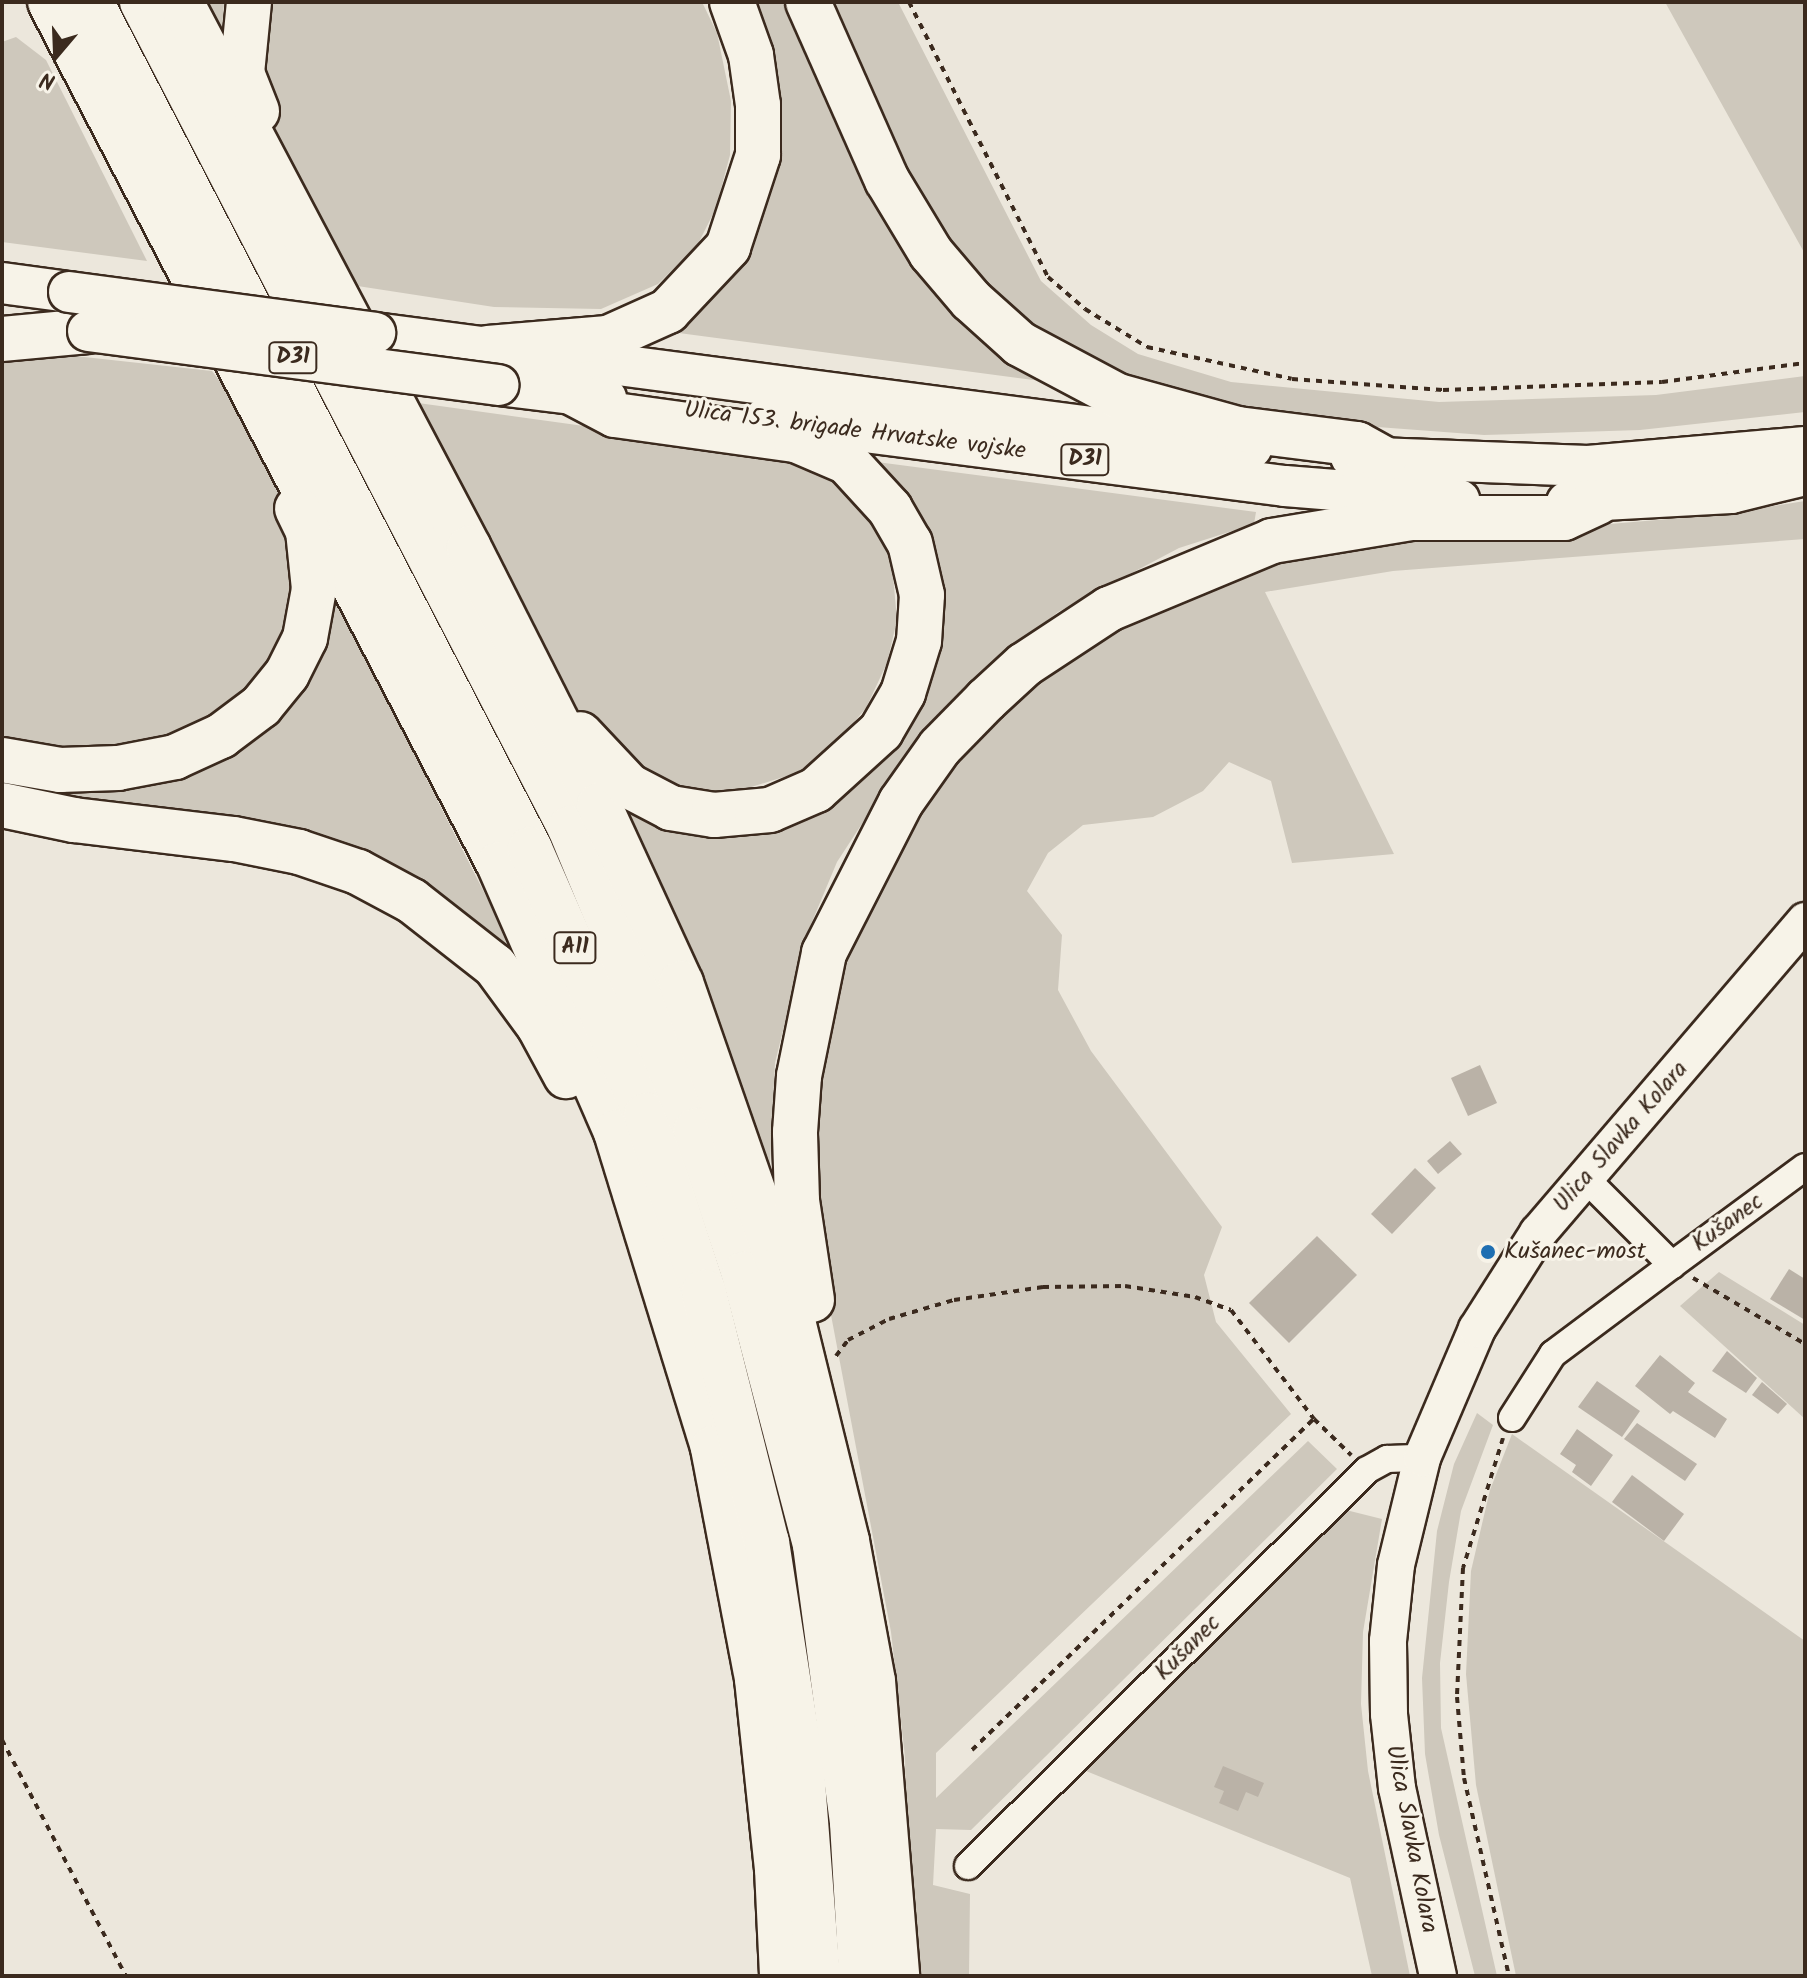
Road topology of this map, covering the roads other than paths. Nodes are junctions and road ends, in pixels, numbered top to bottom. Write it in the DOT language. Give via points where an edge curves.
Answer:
graph roads {
  1 [pos="35,2"];
  2 [pos="50,2"];
  3 [pos="91,2"];
  4 [pos="142,2"];
  5 [pos="181,2"];
  6 [pos="249,2"];
  7 [pos="732,2"];
  8 [pos="808,2"];
  9 [pos="130,155"];
  10 [pos="293,217"];
  11 [pos="2,283"];
  12 [pos="2,319"];
  13 [pos="88,331"];
  14 [pos="2,339"];
  15 [pos="236,351"];
  16 [pos="493,367"];
  17 [pos="575,394"];
  18 [pos="1805,447"];
  19 [pos="1384,459"];
  20 [pos="1805,475"];
  21 [pos="1598,502"];
  22 [pos="469,548"];
  23 [pos="2,760"];
  24 [pos="2,805"];
  25 [pos="1805,921"];
  26 [pos="1805,1167"];
  27 [pos="1586,1179"];
  28 [pos="1672,1265"];
  29 [pos="676,1339"];
  30 [pos="1512,1418"];
  31 [pos="1422,1458"];
  32 [pos="847,1541"];
  33 [pos="968,1866"];
  34 [pos="782,1976"];
  35 [pos="818,1976"];
  36 [pos="861,1976"];
  37 [pos="897,1976"];
  38 [pos="1438,1976"];
  1 -- 9 [label="highway" via="110,142"];
  2 -- 9 [label="highway"];
  3 -- 35 [label="highway, A11" via="530,849 646,1115 704,1292 767,1542 800,1755"];
  4 -- 36 [label="highway, A11" via="570,828 696,1130 744,1274 815,1545 852,1823"];
  5 -- 10 [label="highway"];
  6 -- 10 [label="highway" via="242,73 293,186"];
  7 -- 16 [label="highway" via="751,55 758,155 728,247 668,311 608,338"];
  8 -- 19 [label="highway" via="887,180 931,253 971,300 1020,344 1132,400 1238,429 1357,444"];
  9 -- 15 [label="highway"];
  10 -- 22 [label="highway"];
  11 -- 16 [label="main road, Ulica 153. brigade Hrvatske vojske / D31, bridge"];
  12 -- 13 [label="main road, Ulica 153. brigade Hrvatske vojske / D31"];
  13 -- 14 [label="highway"];
  13 -- 16 [label="main road, Ulica 153. brigade Hrvatske vojske / D31, bridge"];
  15 -- 23 [label="highway" via="238,385 308,531 314,589 305,638 287,674 261,706 221,736 175,757 118,768 60,770"];
  15 -- 29 [label="highway" via="499,864 583,1048 616,1132"];
  16 -- 17 [label="main road, Ulica 153. brigade Hrvatske vojske / D31"];
  16 -- 19 [label="main road, Ulica 153. brigade Hrvatske vojske / D31"];
  17 -- 21 [label="main road, Ulica 153. brigade Hrvatske vojske / D31" via="1285,486 1487,502"];
  17 -- 22 [label="highway" via="615,415 796,440 847,462 890,509 910,543 922,595 915,654 903,693 881,731 816,790 770,810 714,815 671,808 629,786 586,745 491,567"];
  18 -- 19 [label="main road, Ulica 153. brigade Hrvatske vojske / D31" via="1588,466"];
  20 -- 21 [label="main road, Ulica 153. brigade Hrvatske vojske / D31" via="1731,493"];
  21 -- 32 [label="highway" via="1564,518 1411,518 1340,529 1272,541 1204,565 1109,609 1060,640 1024,665 940,747 901,802 824,953 809,1017 795,1132 797,1201 824,1375 855,1513"];
  22 -- 32 [label="highway" via="599,805 681,983 780,1268"];
  24 -- 29 [label="highway" via="299,852 399,893 456,933 495,966 547,1040 584,1109 640,1273"];
  25 -- 27 [label="main road, Ulica Slavka Kolara"];
  26 -- 28 [label="street, Kušanec"];
  27 -- 28 [label="street, Kušanec"];
  27 -- 31 [label="main road, Ulica Slavka Kolara" via="1538,1233 1477,1329"];
  28 -- 30 [label="street" via="1553,1354"];
  29 -- 34 [label="highway" via="713,1448 757,1679"];
  31 -- 33 [label="street, Kušanec" via="1396,1457 1367,1470"];
  31 -- 38 [label="main road, Ulica Slavka Kolara" via="1396,1565 1388,1641 1389,1714 1397,1788"];
  32 -- 37 [label="highway" via="873,1681"];
}
